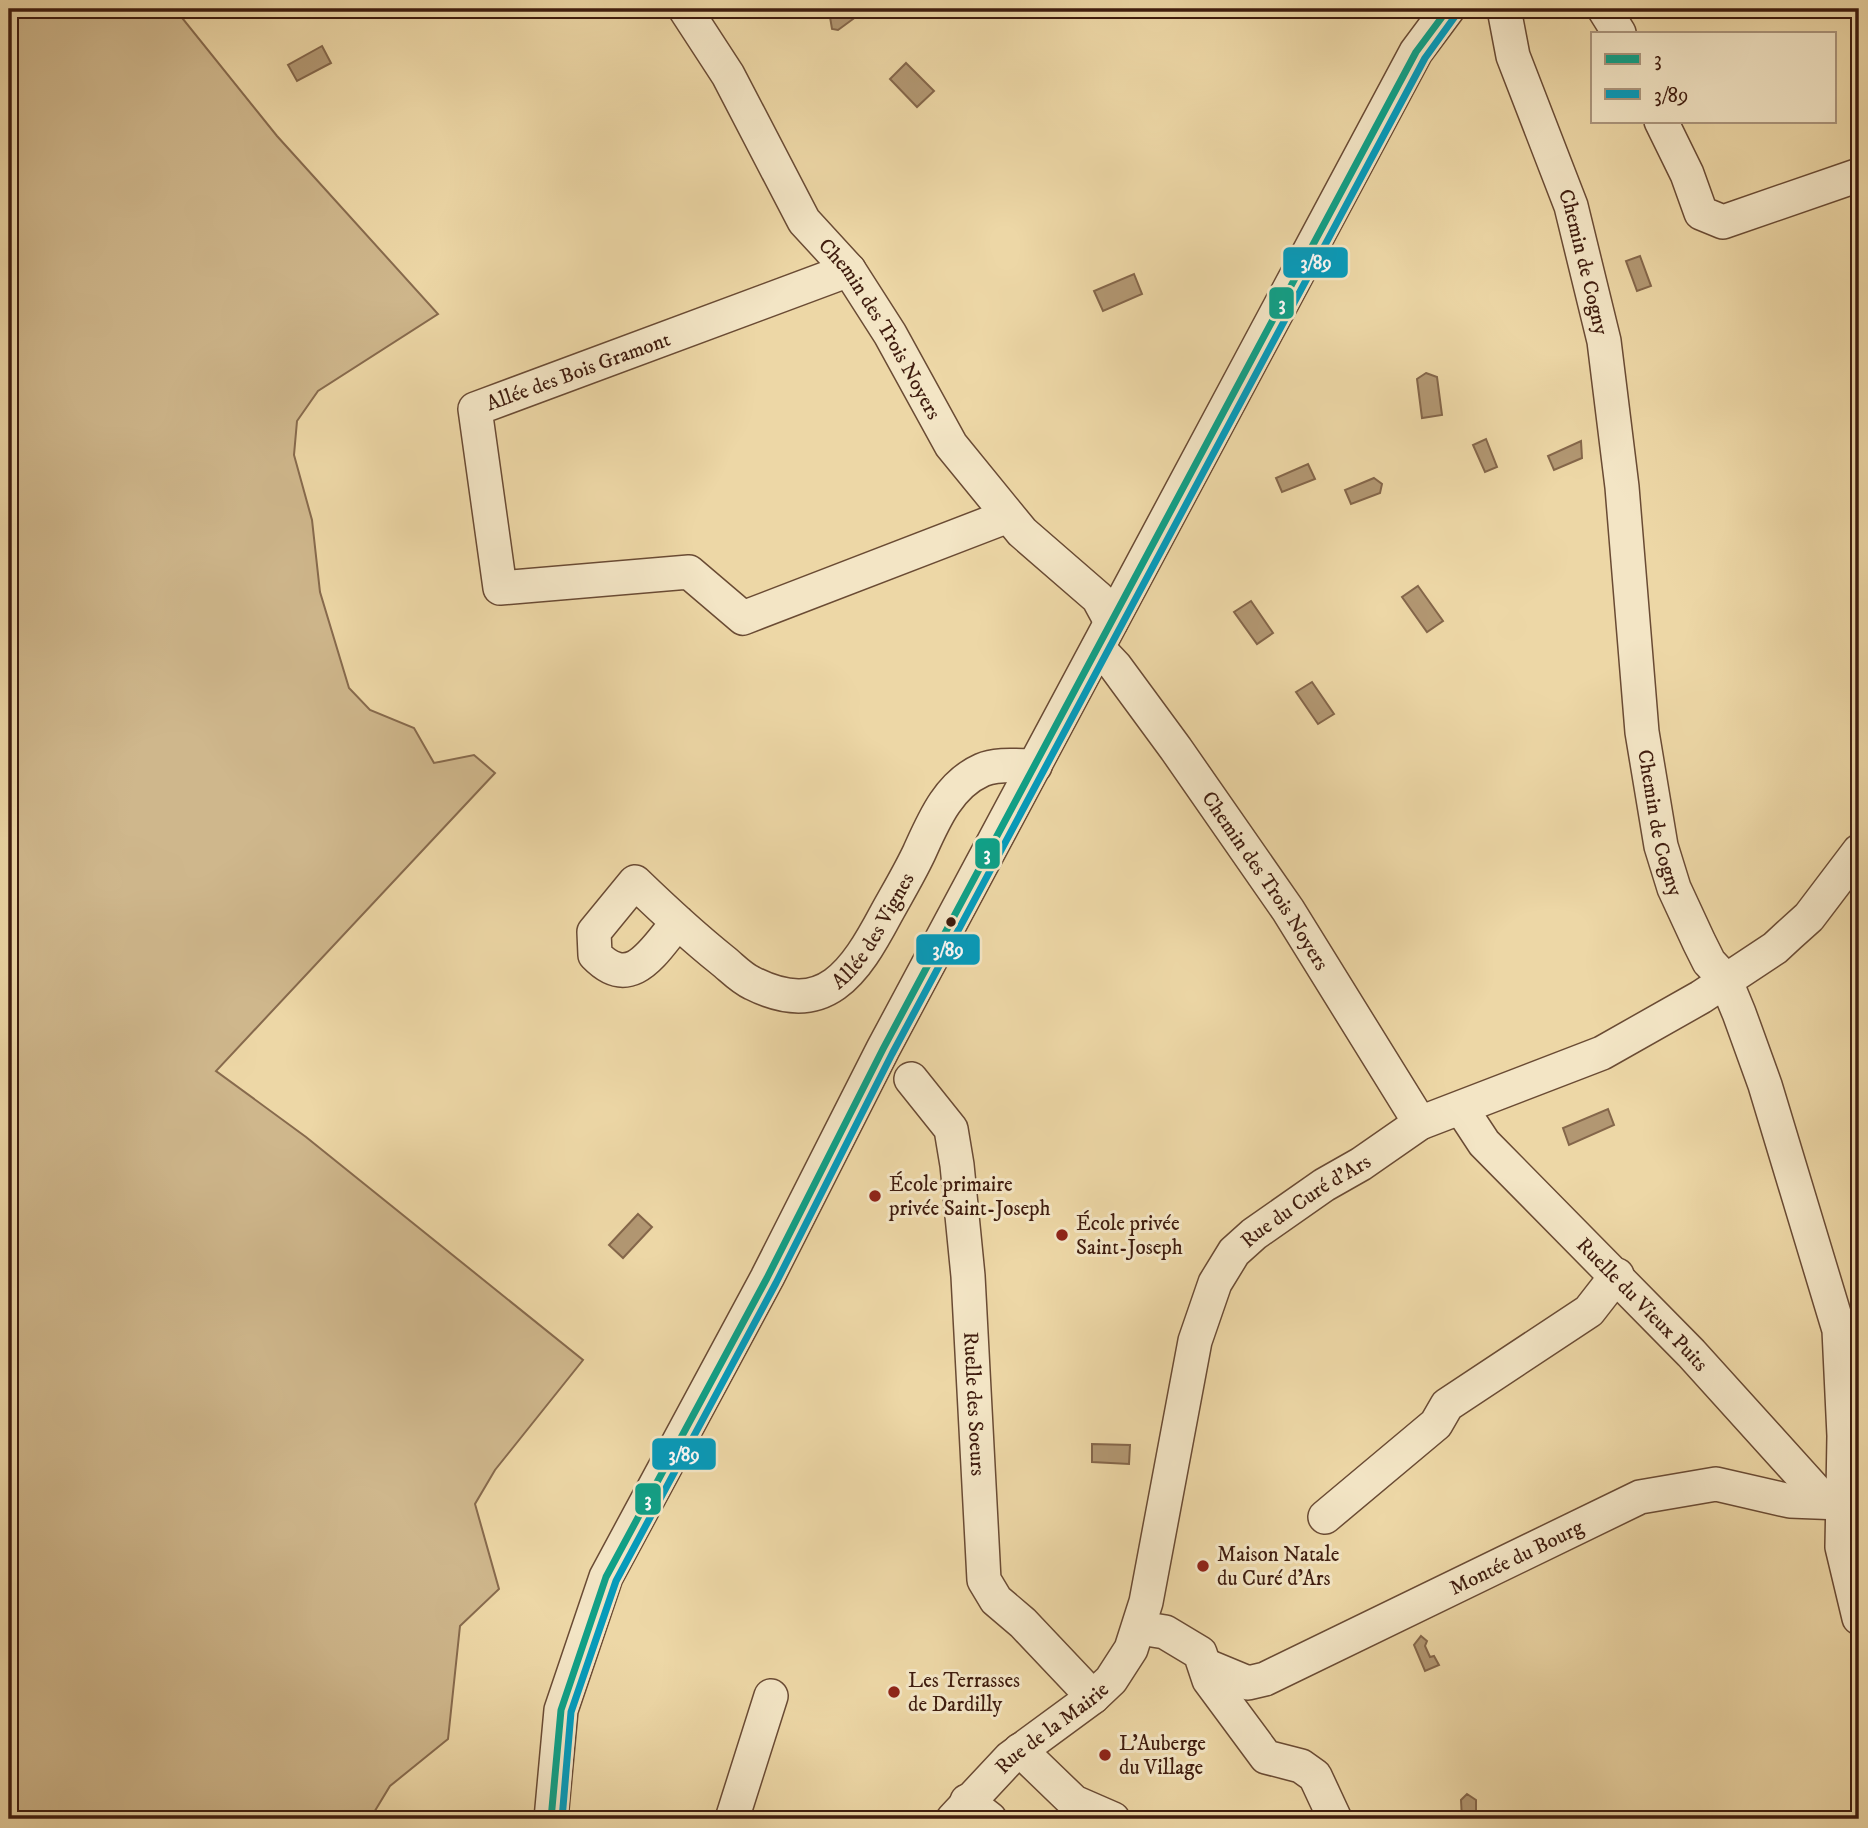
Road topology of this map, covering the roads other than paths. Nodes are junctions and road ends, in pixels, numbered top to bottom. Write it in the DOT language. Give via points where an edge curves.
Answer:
graph roads {
  1 [pos="685,9"];
  2 [pos="1427,9"];
  3 [pos="1448,9"];
  4 [pos="1504,9"];
  5 [pos="1604,9"];
  6 [pos="1618,32"];
  7 [pos="1416,51"];
  8 [pos="1662,122"];
  9 [pos="1859,175"];
  10 [pos="849,271"];
  11 [pos="1009,516"];
  12 [pos="1104,635"];
  13 [pos="1035,766"];
  14 [pos="1859,851"];
  15 [pos="678,922"];
  16 [pos="1725,979"];
  17 [pos="911,1079"];
  18 [pos="1461,1108"];
  19 [pos="1420,1123"];
  20 [pos="1617,1275"];
  21 [pos="1833,1502"];
  22 [pos="1325,1517"];
  23 [pos="1859,1618"];
  24 [pos="1140,1628"];
  25 [pos="1207,1666"];
  26 [pos="771,1696"];
  27 [pos="1093,1697"];
  28 [pos="1020,1749"];
  29 [pos="970,1813"];
  30 [pos="551,1819"];
  31 [pos="732,1819"];
  32 [pos="1113,1819"];
  33 [pos="1335,1819"];
  1 -- 10 [label="street, Chemin des Trois Noyers" via="728,75 804,221"];
  2 -- 7 [label="street"];
  3 -- 7 [label="street"];
  4 -- 16 [label="street, Chemin de Cogny" via="1513,55 1571,206 1604,341 1622,487 1642,732 1659,834 1674,888 1709,962"];
  5 -- 6 [label="street"];
  7 -- 12 [label="street"];
  8 -- 9 [label="street" via="1688,174 1701,213 1723,222"];
  10 -- 11 [label="street, Chemin des Trois Noyers" via="890,334 951,445"];
  10 -- 11 [label="street, Allée des Bois Gramont" via="475,409 500,588 688,572 743,618"];
  11 -- 12 [label="street, Chemin des Trois Noyers" via="1034,544 1098,598"];
  12 -- 13 [label="street"];
  12 -- 19 [label="street, Chemin des Trois Noyers" via="1115,666 1288,910"];
  13 -- 15 [label="street, Allée des Vignes" via="983,769 959,786 933,819 870,944 846,978 822,993 804,997 750,982"];
  13 -- 30 [label="street" via="606,1577 578,1622 559,1685"];
  14 -- 16 [label="street, Rue du Curé d'Ars" via="1809,917 1774,948"];
  16 -- 18 [label="street, Rue du Curé d'Ars" via="1602,1053"];
  16 -- 21 [label="street, Chemin de Cogny" via="1765,1084 1839,1330 1843,1436"];
  17 -- 27 [label="street, Ruelle des Soeurs" via="951,1129 963,1218 984,1580 988,1591"];
  18 -- 19 [label="street, Rue du Curé d'Ars"];
  18 -- 20 [label="street, Ruelle du Vieux Puits" via="1483,1143"];
  19 -- 24 [label="street, Rue du Curé d'Ars" via="1254,1234 1234,1252 1215,1283 1195,1341"];
  20 -- 21 [label="street, Ruelle du Vieux Puits"];
  20 -- 22 [label="street" via="1589,1311 1447,1405 1436,1424"];
  21 -- 23 [label="street, Chemin de Cogny"];
  21 -- 25 [label="street, Montée du Bourg" via="1790,1500 1716,1484 1640,1497 1265,1679 1248,1682"];
  24 -- 25 [label="street" via="1180,1640 1199,1653"];
  24 -- 27 [label="street, Rue de la Mairie" via="1111,1679"];
  25 -- 33 [label="street" via="1209,1680 1266,1757 1301,1766 1315,1776"];
  26 -- 31 [label="street"];
  27 -- 28 [label="street, Rue de la Mairie"];
  28 -- 29 [label="street, Rue de la Mairie"];
  28 -- 32 [label="street" via="1074,1802"];
}
